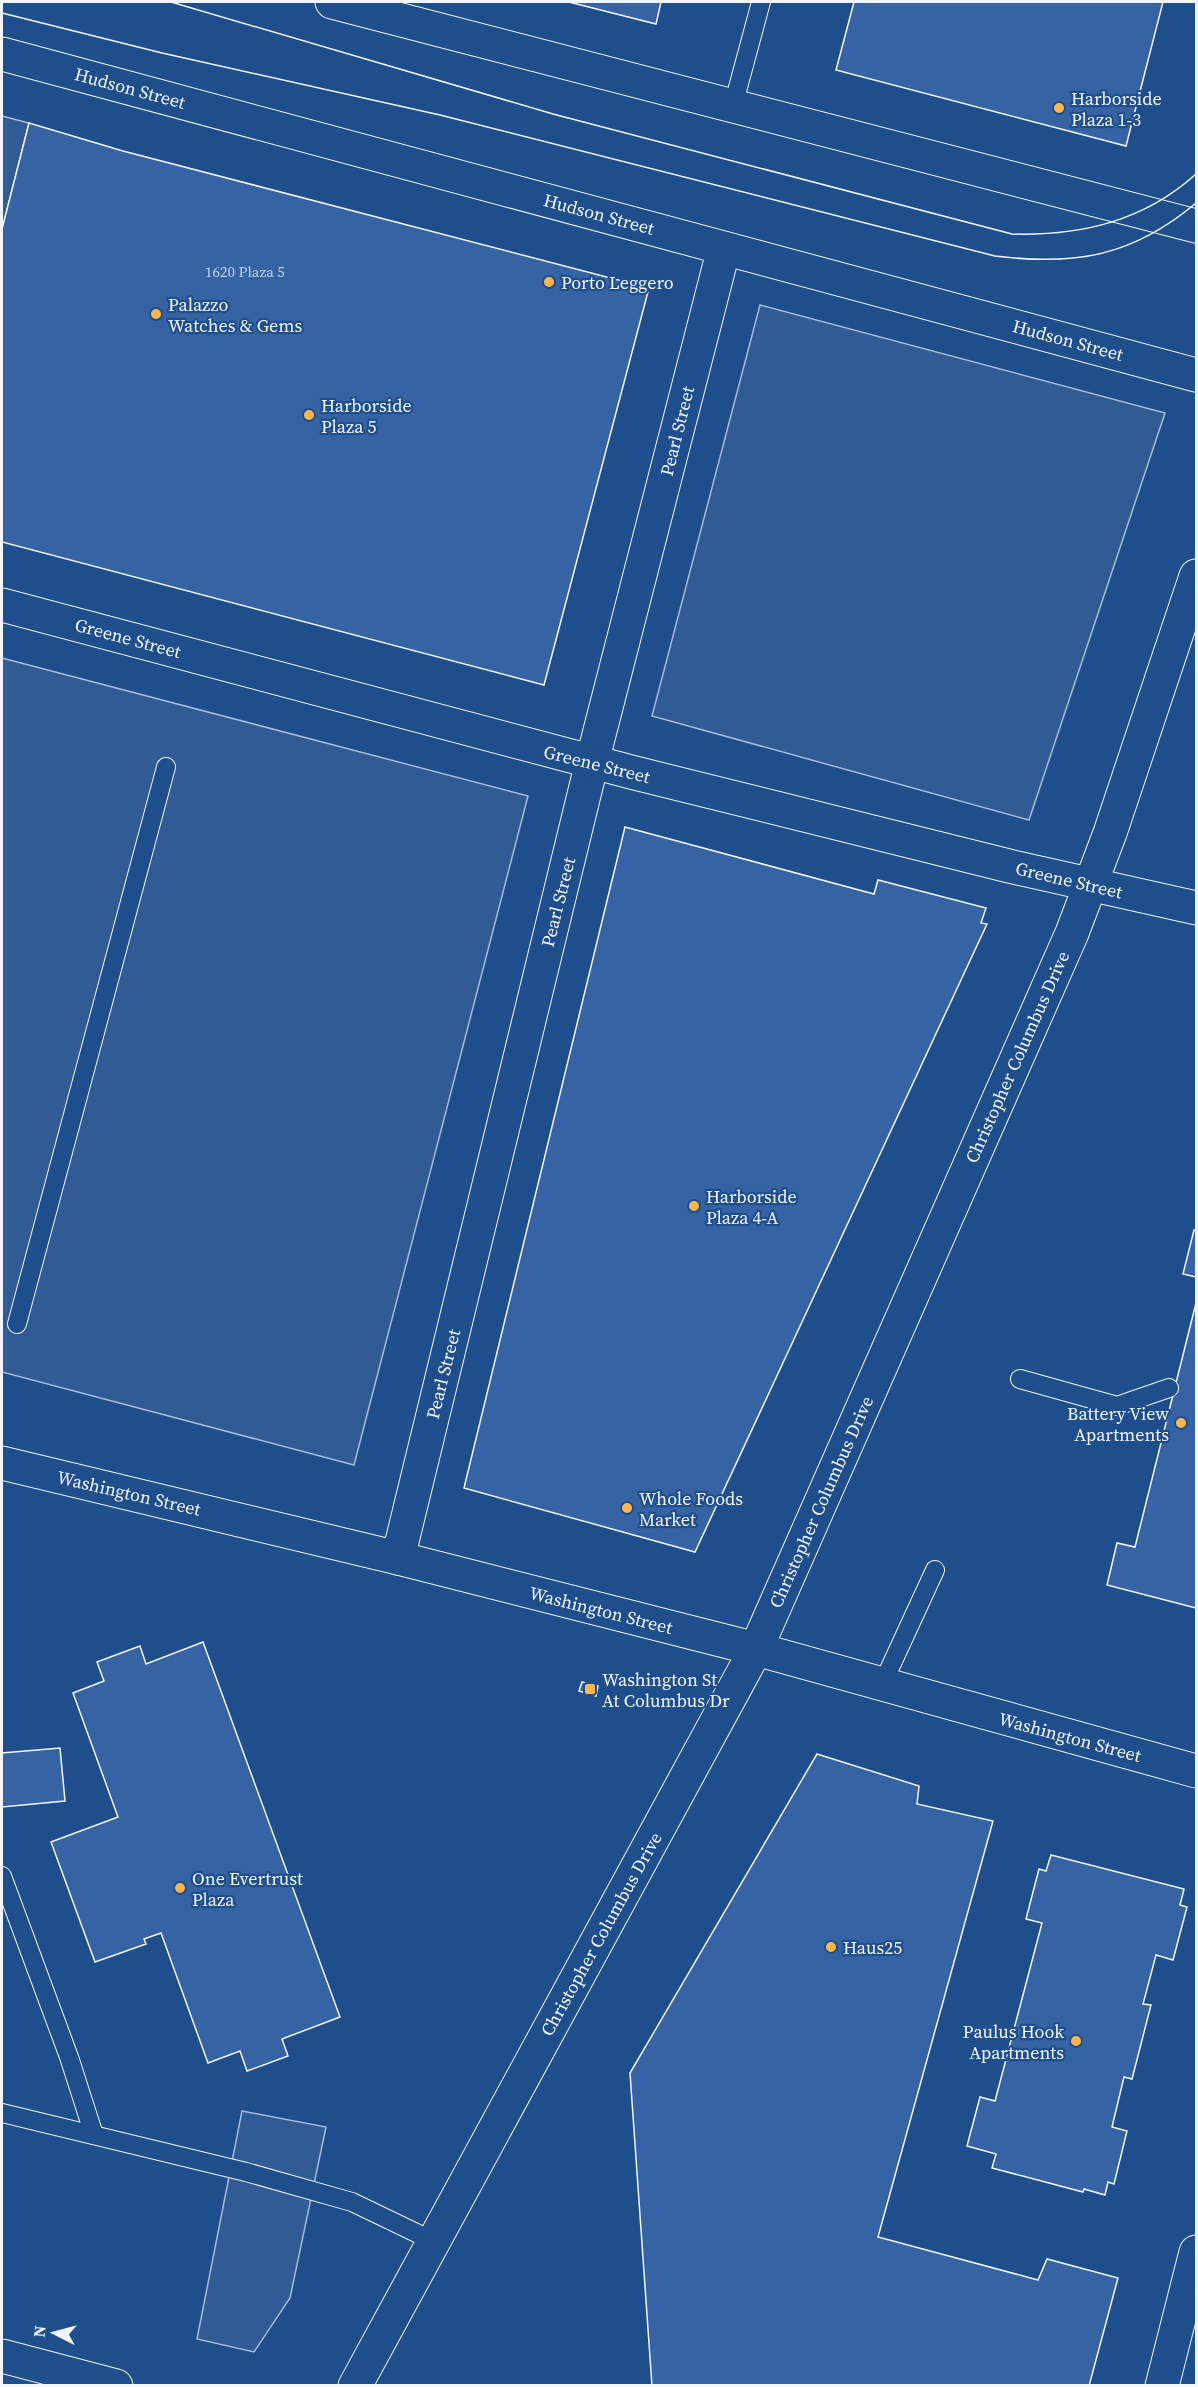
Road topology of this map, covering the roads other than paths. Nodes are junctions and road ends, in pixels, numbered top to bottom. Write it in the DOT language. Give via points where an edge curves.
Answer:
graph roads {
  1 [pos="332,2"];
  2 [pos="761,2"];
  3 [pos="2,54"];
  4 [pos="733,106"];
  5 [pos="1197,226"];
  6 [pos="724,248"];
  7 [pos="1197,375"];
  8 [pos="1197,576"];
  9 [pos="2,604"];
  10 [pos="592,762"];
  11 [pos="166,767"];
  12 [pos="1091,884"];
  13 [pos="1197,908"];
  14 [pos="17,1324"];
  15 [pos="1020,1379"];
  16 [pos="1169,1388"];
  17 [pos="2,1463"];
  18 [pos="398,1558"];
  19 [pos="935,1570"];
  20 [pos="756,1649"];
  21 [pos="882,1685"];
  22 [pos="1196,1767"];
  23 [pos="2,1876"];
  24 [pos="2,2113"];
  25 [pos="94,2135"];
  26 [pos="433,2241"];
  27 [pos="1197,2252"];
  28 [pos="2,2356"];
  29 [pos="117,2385"];
  30 [pos="355,2385"];
  31 [pos="1162,2385"];
  1 -- 4 [label="street"];
  2 -- 4 [label="lane"];
  3 -- 6 [label="street, Hudson Street"];
  4 -- 5 [label="street"];
  6 -- 7 [label="street, Hudson Street"];
  6 -- 10 [label="street, Pearl Street"];
  8 -- 12 [label="street, Christopher Columbus Drive"];
  9 -- 10 [label="street, Greene Street"];
  10 -- 12 [label="street, Greene Street"];
  10 -- 18 [label="street, Pearl Street"];
  11 -- 14 [label="lane"];
  12 -- 13 [label="street, Greene Street"];
  12 -- 20 [label="street, Christopher Columbus Drive"];
  15 -- 16 [label="lane" via="1117,1406"];
  17 -- 18 [label="street, Washington Street"];
  18 -- 20 [label="street, Washington Street"];
  19 -- 21 [label="lane"];
  20 -- 21 [label="street, Washington Street"];
  20 -- 26 [label="street, Christopher Columbus Drive"];
  21 -- 22 [label="street, Washington Street"];
  23 -- 25 [label="lane"];
  24 -- 25 [label="lane"];
  25 -- 26 [label="lane" via="352,2202"];
  26 -- 30 [label="street, Christopher Columbus Drive"];
  27 -- 31 [label="street"];
  28 -- 29 [label="street"];
}
